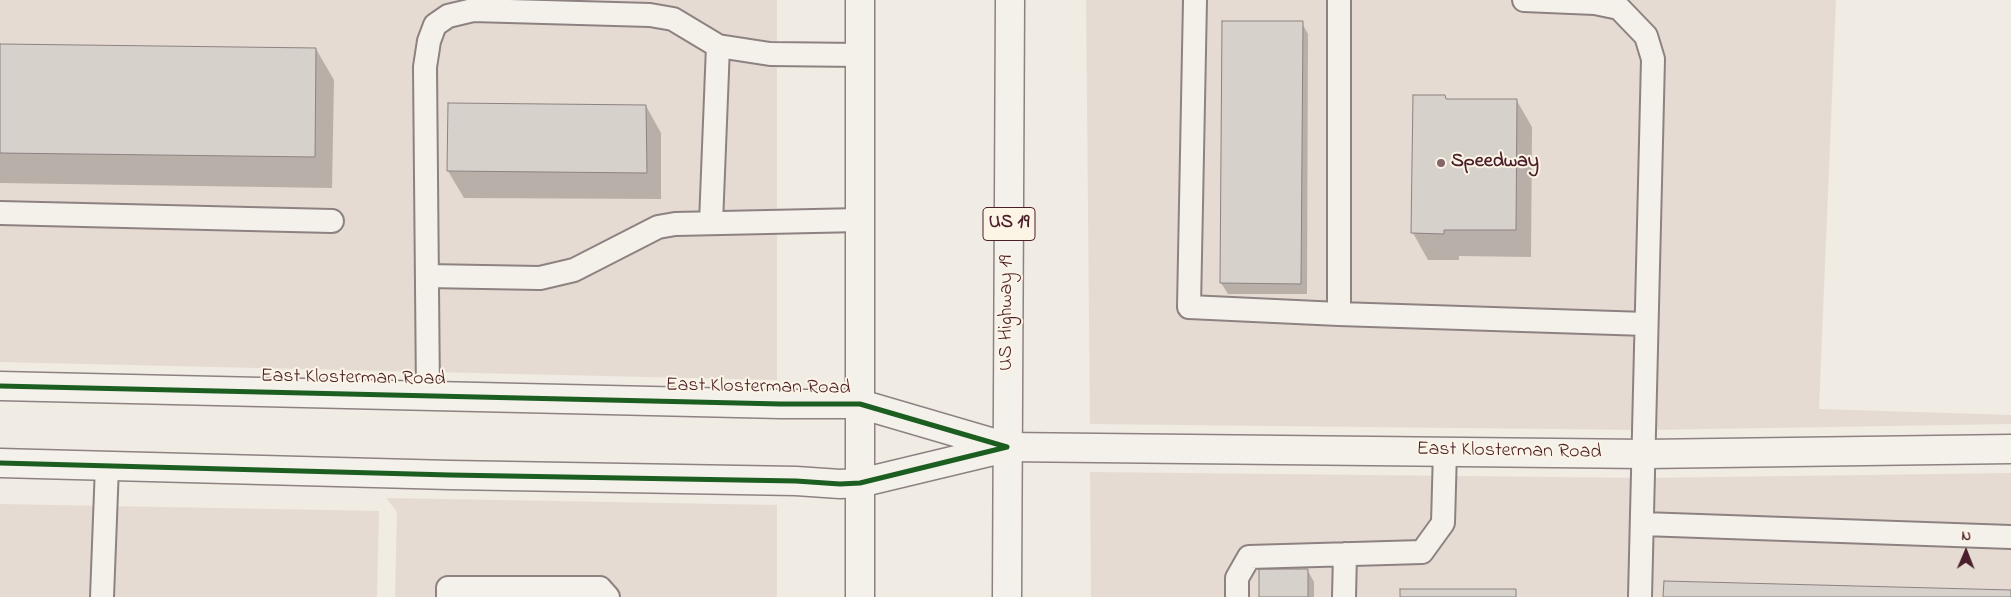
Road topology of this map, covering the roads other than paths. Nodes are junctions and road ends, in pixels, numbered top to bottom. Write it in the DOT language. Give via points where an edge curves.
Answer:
graph roads {
  1 [pos="860,0"];
  2 [pos="1010,0"];
  3 [pos="1195,0"];
  4 [pos="1339,0"];
  5 [pos="1524,0"];
  6 [pos="718,46"];
  7 [pos="860,55"];
  8 [pos="0,214"];
  9 [pos="860,220"];
  10 [pos="332,221"];
  11 [pos="711,223"];
  12 [pos="427,276"];
  13 [pos="1339,314"];
  14 [pos="1646,324"];
  15 [pos="0,386"];
  16 [pos="428,396"];
  17 [pos="860,404"];
  18 [pos="1007,447"];
  19 [pos="2011,449"];
  20 [pos="1445,451"];
  21 [pos="1644,454"];
  22 [pos="0,464"];
  23 [pos="107,466"];
  24 [pos="860,483"];
  25 [pos="1643,524"];
  26 [pos="2011,537"];
  27 [pos="1345,554"];
  28 [pos="102,597"];
  29 [pos="448,597"];
  30 [pos="608,597"];
  31 [pos="860,597"];
  32 [pos="1007,597"];
  33 [pos="1237,597"];
  34 [pos="1344,597"];
  35 [pos="1640,597"];
  1 -- 7 [label="main road"];
  2 -- 18 [label="main road, US Highway 19 / US 19"];
  3 -- 13 [label="lane" via="1189,307"];
  4 -- 13 [label="lane"];
  5 -- 14 [label="lane" via="1595,3 1618,8 1646,36 1653,59"];
  6 -- 7 [label="lane" via="770,54"];
  6 -- 11 [label="lane"];
  6 -- 12 [label="lane" via="672,19 650,15 473,10 448,16 435,25 425,67"];
  7 -- 9 [label="main road"];
  8 -- 10 [label="lane"];
  9 -- 11 [label="lane"];
  9 -- 17 [label="main road"];
  11 -- 12 [label="lane" via="658,227 574,270 540,278"];
  12 -- 16 [label="lane"];
  13 -- 14 [label="lane"];
  14 -- 21 [label="lane"];
  15 -- 16 [label="main road, East Klosterman Road"];
  16 -- 17 [label="main road, East Klosterman Road"];
  17 -- 18 [label="main road, East Klosterman Road"];
  17 -- 24 [label="main road"];
  18 -- 20 [label="main road, East Klosterman Road"];
  18 -- 24 [label="main road, East Klosterman Road"];
  18 -- 32 [label="main road, US Highway 19 / US 19"];
  19 -- 21 [label="main road, East Klosterman Road"];
  20 -- 21 [label="main road, East Klosterman Road"];
  20 -- 27 [label="lane" via="1443,523 1422,552"];
  21 -- 25 [label="lane"];
  22 -- 23 [label="main road, East Klosterman Road"];
  23 -- 24 [label="main road, East Klosterman Road"];
  23 -- 28 [label="lane"];
  24 -- 31 [label="main road"];
  25 -- 26 [label="lane"];
  25 -- 35 [label="lane"];
  27 -- 33 [label="lane" via="1249,557 1237,578"];
  27 -- 34 [label="lane"];
  29 -- 30 [label="lane" via="448,588 600,588"];
}
